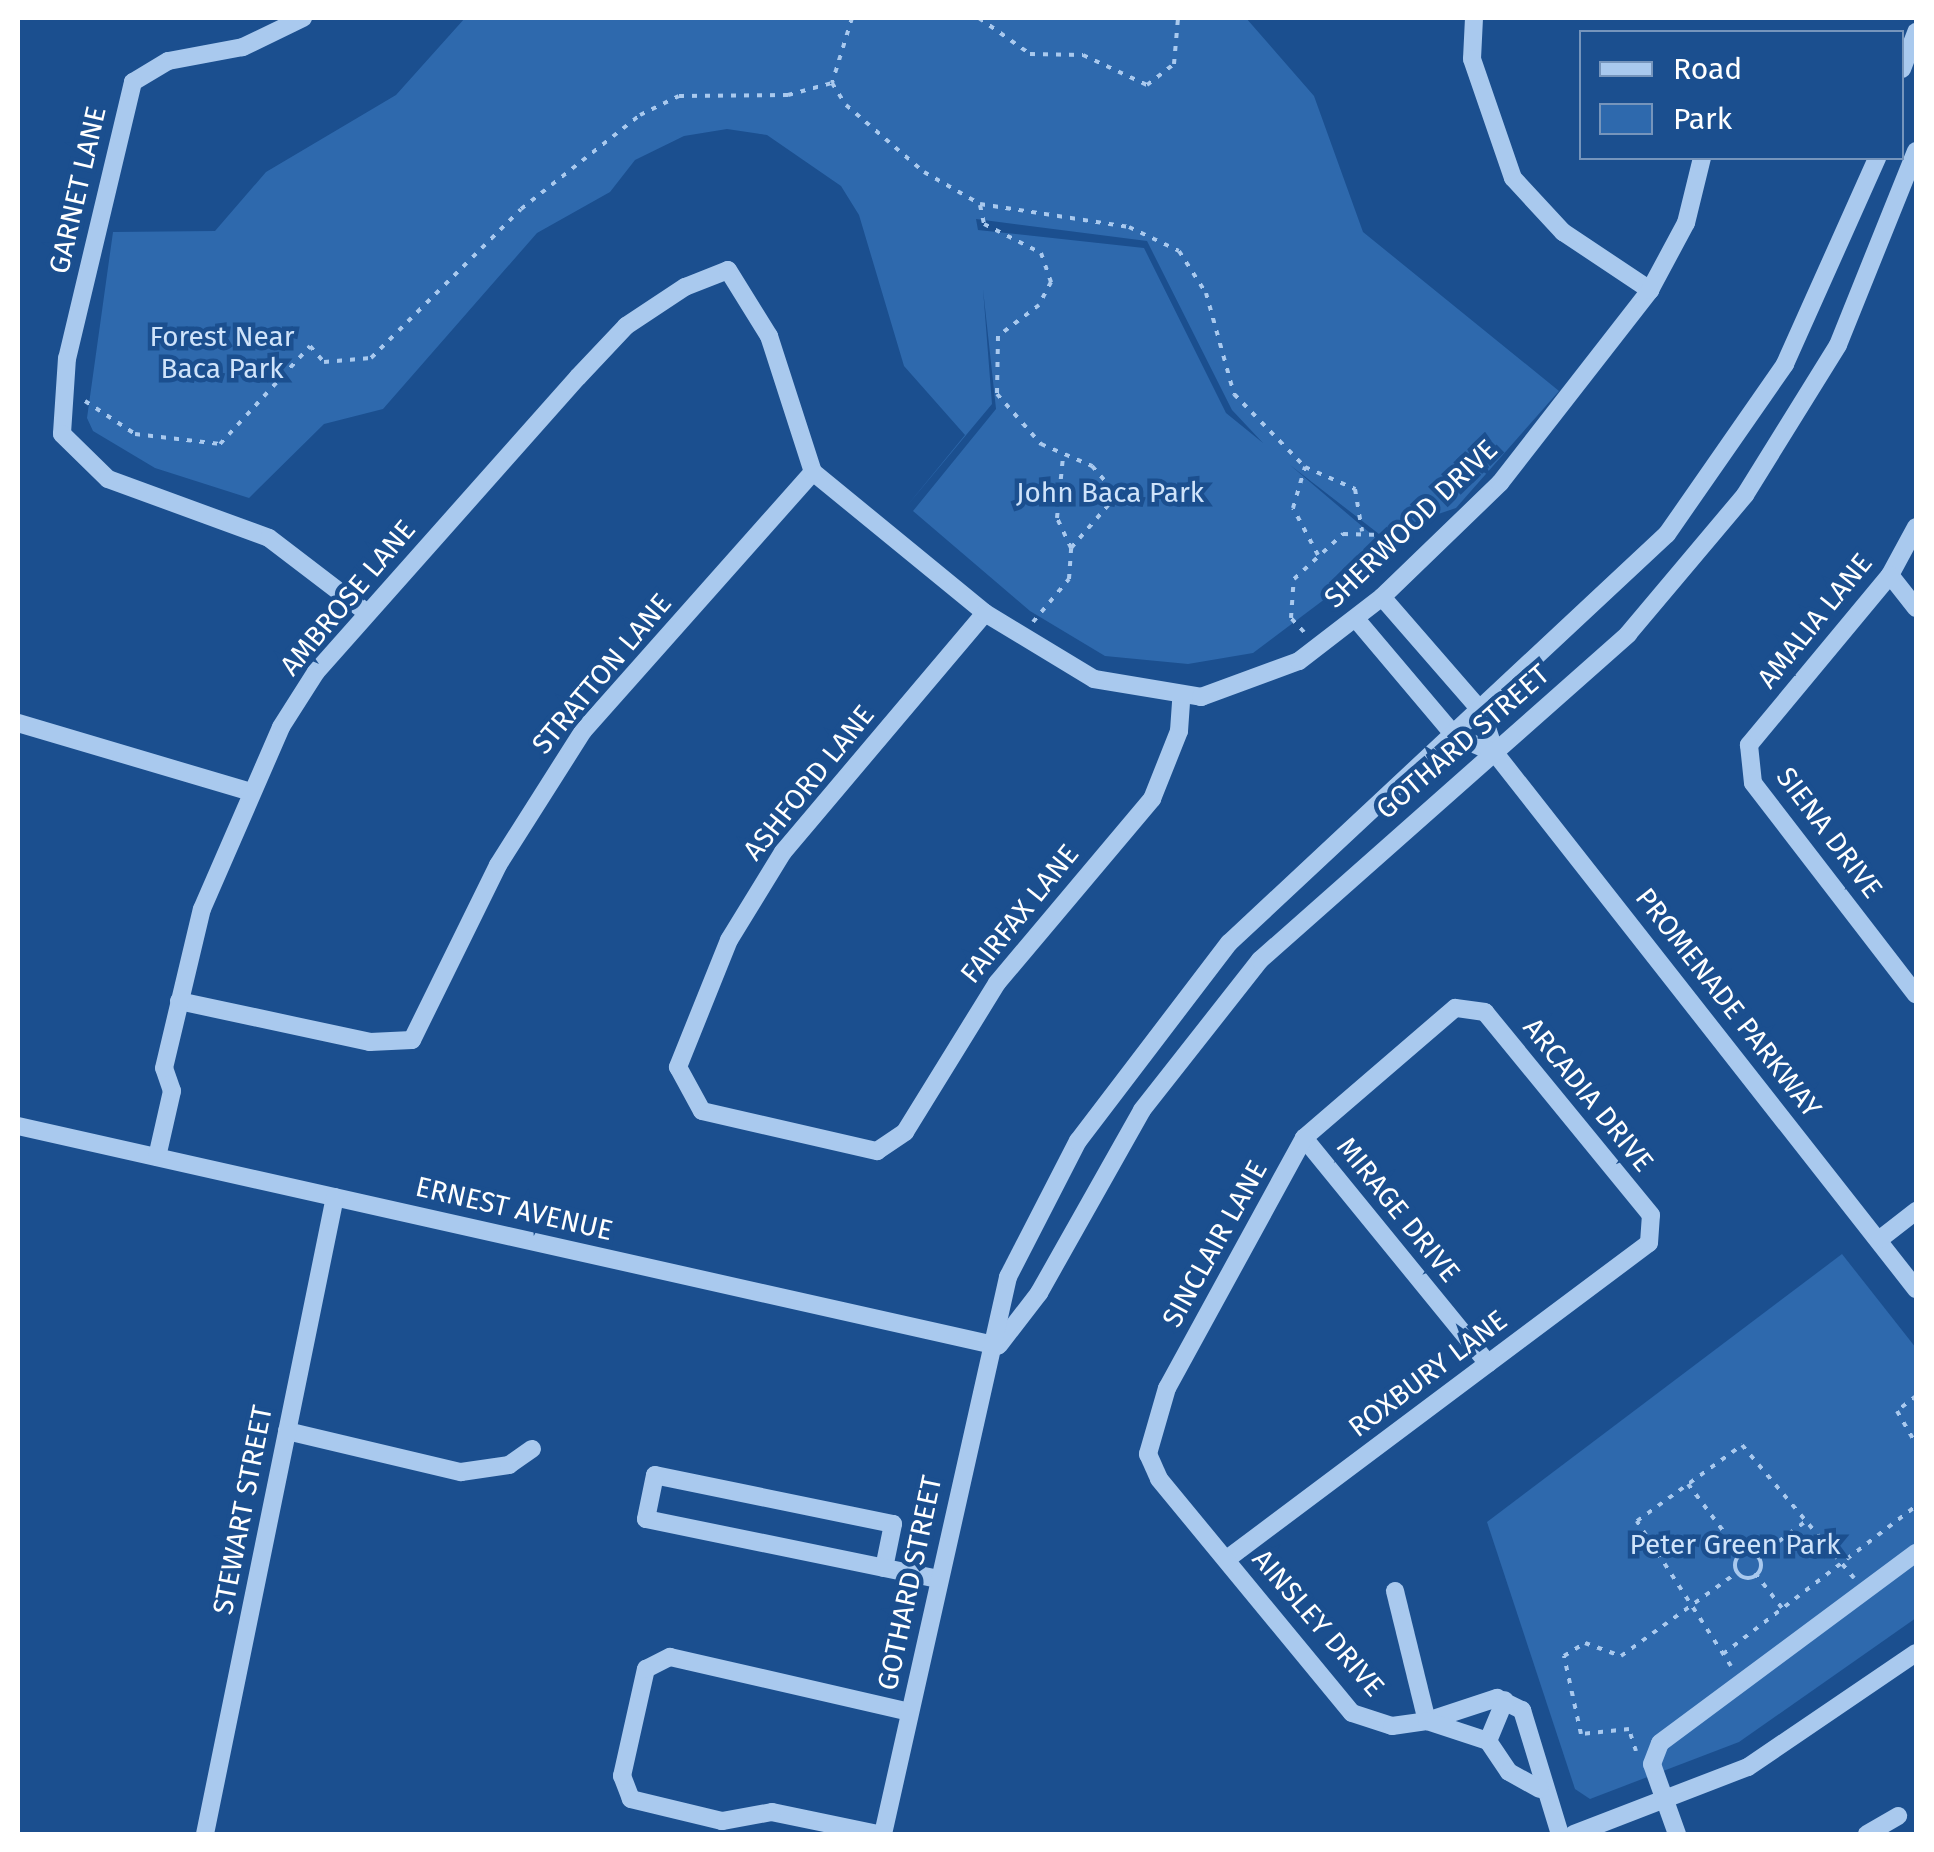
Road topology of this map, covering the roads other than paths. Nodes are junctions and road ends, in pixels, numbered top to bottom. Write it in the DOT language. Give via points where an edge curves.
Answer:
graph roads {
  1 [pos="302,18"];
  2 [pos="1474,18"];
  3 [pos="1916,32"];
  4 [pos="1904,64"];
  5 [pos="1916,151"];
  6 [pos="1702,160"];
  7 [pos="1876,160"];
  8 [pos="1650,290"];
  9 [pos="812,472"];
  10 [pos="1916,527"];
  11 [pos="1890,575"];
  12 [pos="1382,597"];
  13 [pos="1916,608"];
  14 [pos="367,613"];
  15 [pos="984,613"];
  16 [pos="1356,620"];
  17 [pos="1181,699"];
  18 [pos="1482,712"];
  19 [pos="18,723"];
  20 [pos="1455,736"];
  21 [pos="1749,745"];
  22 [pos="1496,754"];
  23 [pos="248,792"];
  24 [pos="1916,995"];
  25 [pos="179,1001"];
  26 [pos="1470,1008"];
  27 [pos="18,1126"];
  28 [pos="1304,1138"];
  29 [pos="876,1151"];
  30 [pos="157,1157"];
  31 [pos="335,1197"];
  32 [pos="1916,1211"];
  33 [pos="1653,1227"];
  34 [pos="1880,1240"];
  35 [pos="1916,1288"];
  36 [pos="998,1346"];
  37 [pos="1488,1364"];
  38 [pos="287,1431"];
  39 [pos="532,1449"];
  40 [pos="1916,1553"];
  41 [pos="1227,1559"];
  42 [pos="884,1568"];
  43 [pos="939,1579"];
  44 [pos="1395,1590"];
  45 [pos="1916,1653"];
  46 [pos="1504,1700"];
  47 [pos="910,1712"];
  48 [pos="1427,1721"];
  49 [pos="1488,1741"];
  50 [pos="1540,1789"];
  51 [pos="1664,1798"];
  52 [pos="1898,1816"];
  53 [pos="205,1834"];
  54 [pos="880,1834"];
  55 [pos="1560,1834"];
  56 [pos="1574,1834"];
  57 [pos="1676,1834"];
  58 [pos="1868,1834"];
  1 -- 14 [label="street, GARNET LANE" via="243,47 168,61 134,82 60,399 62,434 108,479 269,538"];
  2 -- 8 [label="street" via="1472,60 1513,178 1563,232"];
  3 -- 4 [label="street"];
  5 -- 22 [label="street, GOTHARD STREET" via="1838,345 1745,495 1628,634"];
  6 -- 8 [label="street, SHERWOOD DRIVE" via="1686,223"];
  7 -- 18 [label="street, GOTHARD STREET" via="1793,348 1726,460 1624,584"];
  8 -- 12 [label="street, SHERWOOD DRIVE" via="1523,456"];
  9 -- 14 [label="street, AMBROSE LANE" via="769,336 728,270 626,326"];
  9 -- 15 [label="street, SHERWOOD DRIVE"];
  9 -- 25 [label="street, STRATTON LANE" via="582,732 498,865 412,1040 370,1042"];
  10 -- 11 [label="street, AMALIA LANE"];
  11 -- 13 [label="street"];
  11 -- 21 [label="street, AMALIA LANE"];
  12 -- 16 [label="street, SHERWOOD DRIVE"];
  12 -- 18 [label="street, PROMENADE PARKWAY"];
  14 -- 23 [label="street, AMBROSE LANE" via="316,672"];
  15 -- 17 [label="street, SHERWOOD DRIVE" via="1094,679"];
  15 -- 29 [label="street, ASHFORD LANE" via="783,852 729,940 678,1067 702,1111"];
  16 -- 17 [label="street, SHERWOOD DRIVE" via="1261,680"];
  16 -- 20 [label="street, PROMENADE PARKWAY"];
  17 -- 29 [label="street, FAIRFAX LANE" via="1179,731 1152,798 997,982 905,1132"];
  18 -- 20 [label="street, GOTHARD STREET"];
  18 -- 22 [label="street, PROMENADE PARKWAY"];
  19 -- 23 [label="street"];
  20 -- 22 [label="street, PROMENADE PARKWAY"];
  20 -- 36 [label="street, GOTHARD STREET" via="1298,873 1175,1004 1041,1206 1008,1278"];
  21 -- 24 [label="street, SIENA DRIVE" via="1753,782"];
  22 -- 34 [label="street, PROMENADE PARKWAY"];
  22 -- 36 [label="street, GOTHARD STREET" via="1333,889 1185,1048"];
  23 -- 25 [label="street, AMBROSE LANE" via="202,909"];
  25 -- 30 [label="street, AMBROSE LANE" via="164,1068 172,1091"];
  26 -- 28 [label="street, SINCLAIR LANE" via="1455,1008"];
  26 -- 33 [label="street, ARCADIA DRIVE" via="1485,1012"];
  27 -- 30 [label="street, ERNEST AVENUE"];
  28 -- 37 [label="street, MIRAGE DRIVE"];
  28 -- 41 [label="street, SINCLAIR LANE" via="1167,1388 1148,1454 1159,1480"];
  30 -- 31 [label="street, ERNEST AVENUE"];
  31 -- 36 [label="street, ERNEST AVENUE"];
  31 -- 38 [label="street, STEWART STREET"];
  32 -- 34 [label="street"];
  33 -- 37 [label="street, ROXBURY LANE" via="1649,1243"];
  34 -- 35 [label="street, PROMENADE PARKWAY"];
  36 -- 43 [label="street, GOTHARD STREET"];
  37 -- 41 [label="street, ROXBURY LANE"];
  38 -- 39 [label="street" via="461,1472 509,1465"];
  38 -- 53 [label="street, STEWART STREET"];
  40 -- 51 [label="street" via="1660,1743 1652,1764"];
  41 -- 48 [label="street, AINSLEY DRIVE" via="1352,1714 1392,1726"];
  42 -- 42 [label="street" via="646,1519 655,1475 893,1524"];
  42 -- 43 [label="street"];
  43 -- 47 [label="street, GOTHARD STREET"];
  44 -- 48 [label="street"];
  45 -- 51 [label="street" via="1748,1767"];
  46 -- 48 [label="street" via="1440,1710"];
  46 -- 49 [label="street"];
  46 -- 50 [label="street" via="1531,1725"];
  47 -- 54 [label="street, GOTHARD STREET"];
  47 -- 54 [label="street" via="670,1657 646,1669 622,1776 631,1799 722,1821 772,1812"];
  48 -- 49 [label="street"];
  49 -- 50 [label="street" via="1509,1772"];
  50 -- 55 [label="street"];
  51 -- 56 [label="street"];
  51 -- 57 [label="street"];
  52 -- 58 [label="street"];
}
